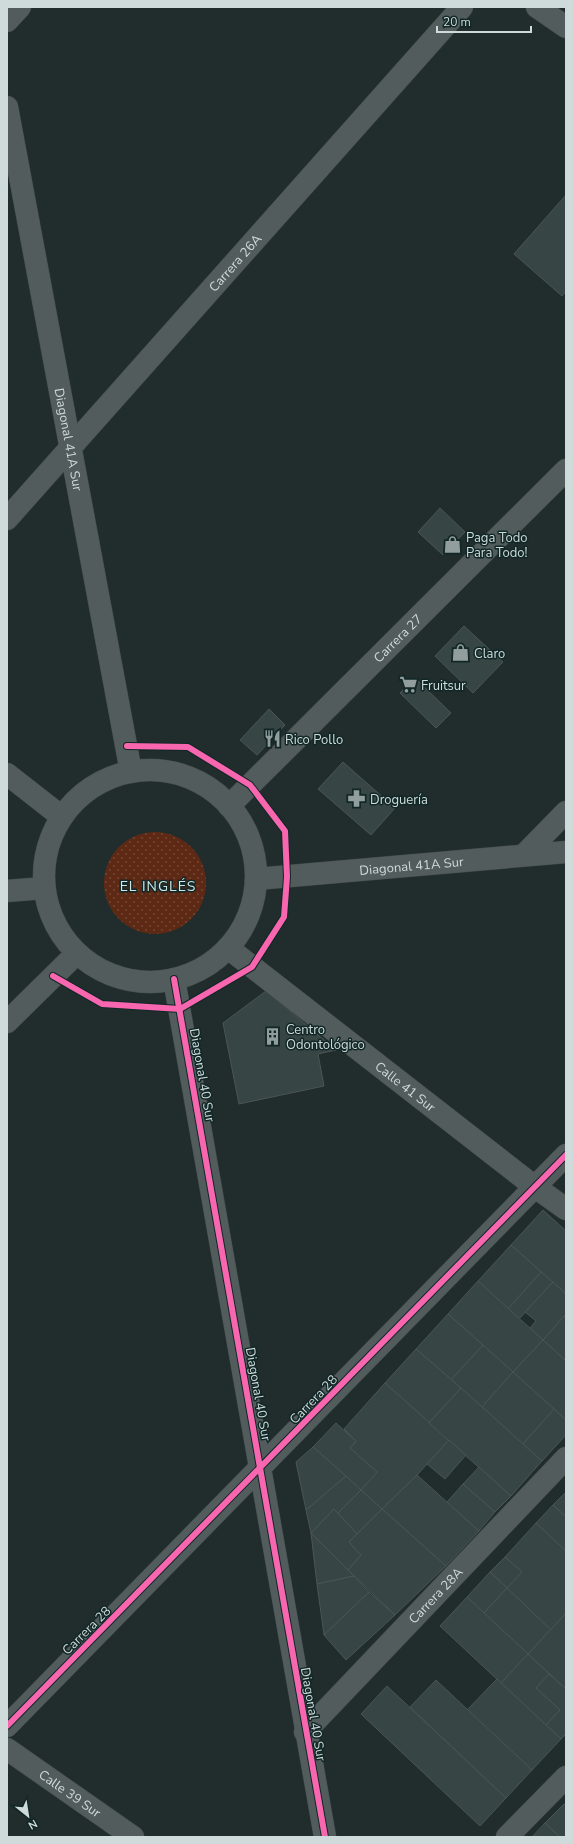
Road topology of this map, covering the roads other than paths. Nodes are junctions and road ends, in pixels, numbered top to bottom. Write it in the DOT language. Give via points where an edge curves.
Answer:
graph roads {
  1 [pos="20,7"];
  2 [pos="462,7"];
  3 [pos="538,7"];
  4 [pos="7,21"];
  5 [pos="566,27"];
  6 [pos="7,106"];
  7 [pos="71,447"];
  8 [pos="566,470"];
  9 [pos="7,519"];
  10 [pos="131,772"];
  11 [pos="7,774"];
  12 [pos="229,806"];
  13 [pos="566,812"];
  14 [pos="62,817"];
  15 [pos="566,852"];
  16 [pos="524,855"];
  17 [pos="256,879"];
  18 [pos="44,888"];
  19 [pos="7,891"];
  20 [pos="228,948"];
  21 [pos="76,954"];
  22 [pos="174,979"];
  23 [pos="7,1022"];
  24 [pos="566,1155"];
  25 [pos="535,1187"];
  26 [pos="566,1209"];
  27 [pos="566,1458"];
  28 [pos="261,1468"];
  29 [pos="7,1726"];
  30 [pos="305,1732"];
  31 [pos="7,1749"];
  32 [pos="566,1777"];
  33 [pos="133,1837"];
  34 [pos="325,1837"];
  35 [pos="507,1837"];
  1 -- 4 [label="street"];
  2 -- 7 [label="street, Carrera 26A"];
  3 -- 5 [label="street"];
  6 -- 7 [label="street, Diagonal 41A Sur"];
  7 -- 9 [label="street, Carrera 26A"];
  7 -- 10 [label="street, Diagonal 41A Sur"];
  8 -- 12 [label="street, Carrera 27"];
  10 -- 12 [label="street" via="159,770 185,776 209,788"];
  10 -- 14 [label="street" via="104,780 81,796"];
  11 -- 14 [label="street"];
  12 -- 17 [label="street" via="250,840 255,859"];
  13 -- 16 [label="street"];
  14 -- 18 [label="street" via="50,838 45,857"];
  15 -- 16 [label="street, Diagonal 41A Sur"];
  16 -- 17 [label="street, Diagonal 41A Sur"];
  17 -- 20 [label="street" via="250,910 242,928"];
  18 -- 19 [label="street"];
  18 -- 21 [label="street" via="49,912 60,934"];
  20 -- 22 [label="street" via="212,962"];
  20 -- 25 [label="street, Calle 41 Sur"];
  21 -- 22 [label="street" via="105,973 139,982"];
  21 -- 23 [label="street"];
  22 -- 28 [label="street, Diagonal 40 Sur"];
  24 -- 25 [label="street, Carrera 28"];
  25 -- 26 [label="street, Calle 41 Sur"];
  25 -- 28 [label="street, Carrera 28"];
  27 -- 30 [label="street, Carrera 28A"];
  28 -- 29 [label="street, Carrera 28"];
  28 -- 30 [label="street, Diagonal 40 Sur"];
  30 -- 34 [label="street, Diagonal 40 Sur"];
  31 -- 33 [label="street, Calle 39 Sur"];
  32 -- 35 [label="street"];
}
